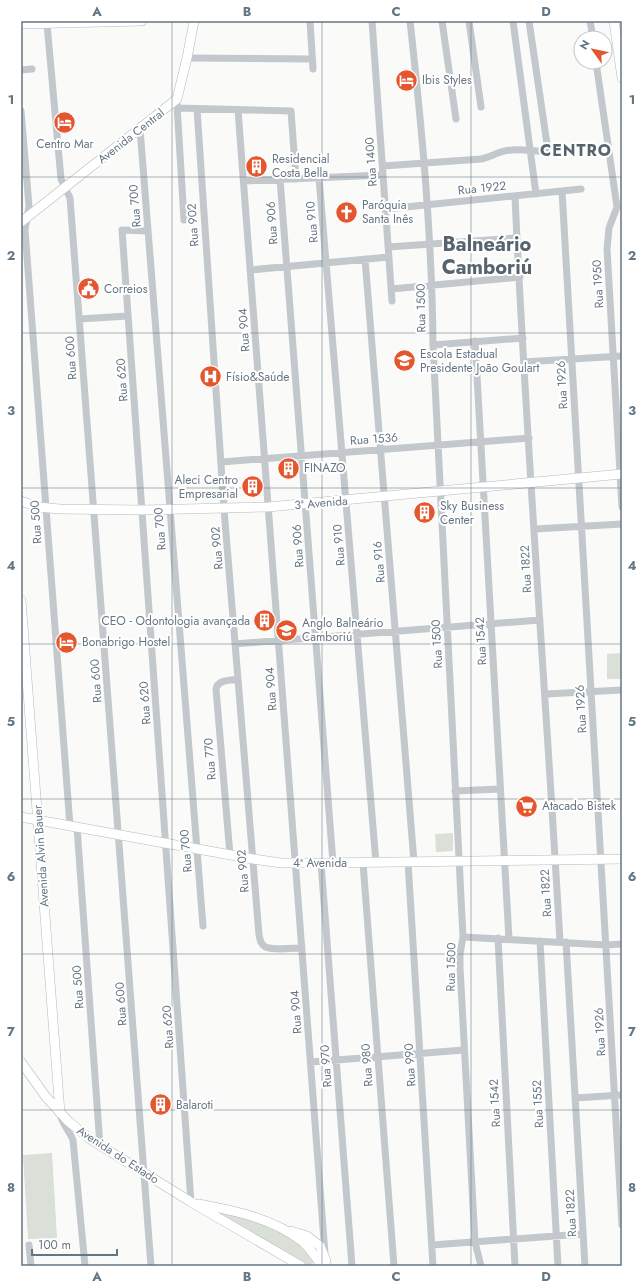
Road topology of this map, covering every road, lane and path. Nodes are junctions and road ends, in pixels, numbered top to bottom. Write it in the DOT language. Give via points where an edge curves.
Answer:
graph roads {
  1 [pos="118,21"];
  2 [pos="142,21"];
  3 [pos="194,21"];
  4 [pos="310,21"];
  5 [pos="372,21"];
  6 [pos="410,21"];
  7 [pos="442,21"];
  8 [pos="470,21"];
  9 [pos="514,21"];
  10 [pos="529,21"];
  11 [pos="614,21"];
  12 [pos="21,24"];
  13 [pos="47,24"];
  14 [pos="187,58"];
  15 [pos="312,59"];
  16 [pos="32,69"];
  17 [pos="313,69"];
  18 [pos="21,70"];
  19 [pos="597,70"];
  20 [pos="622,78"];
  21 [pos="177,104"];
  22 [pos="481,107"];
  23 [pos="197,109"];
  24 [pos="238,110"];
  25 [pos="21,111"];
  26 [pos="456,119"];
  27 [pos="140,129"];
  28 [pos="530,152"];
  29 [pos="424,163"];
  30 [pos="383,166"];
  31 [pos="383,175"];
  32 [pos="319,178"];
  33 [pos="280,179"];
  34 [pos="296,179"];
  35 [pos="244,181"];
  36 [pos="65,188"];
  37 [pos="581,189"];
  38 [pos="562,191"];
  39 [pos="536,194"];
  40 [pos="516,196"];
  41 [pos="427,205"];
  42 [pos="386,209"];
  43 [pos="24,220"];
  44 [pos="184,220"];
  45 [pos="148,231"];
  46 [pos="517,238"];
  47 [pos="429,244"];
  48 [pos="388,247"];
  49 [pos="389,257"];
  50 [pos="365,260"];
  51 [pos="326,263"];
  52 [pos="287,267"];
  53 [pos="250,270"];
  54 [pos="520,277"];
  55 [pos="432,285"];
  56 [pos="391,288"];
  57 [pos="392,301"];
  58 [pos="128,316"];
  59 [pos="79,319"];
  60 [pos="523,338"];
  61 [pos="476,341"];
  62 [pos="433,345"];
  63 [pos="622,356"];
  64 [pos="613,357"];
  65 [pos="572,359"];
  66 [pos="524,362"];
  67 [pos="529,438"];
  68 [pos="481,442"];
  69 [pos="438,445"];
  70 [pos="381,450"];
  71 [pos="342,453"];
  72 [pos="302,456"];
  73 [pos="265,459"];
  74 [pos="221,462"];
  75 [pos="621,475"];
  76 [pos="578,479"];
  77 [pos="532,483"];
  78 [pos="483,488"];
  79 [pos="440,492"];
  80 [pos="384,497"];
  81 [pos="346,500"];
  82 [pos="21,501"];
  83 [pos="305,504"];
  84 [pos="268,507"];
  85 [pos="622,507"];
  86 [pos="46,509"];
  87 [pos="224,509"];
  88 [pos="94,510"];
  89 [pos="142,510"];
  90 [pos="170,510"];
  91 [pos="622,524"];
  92 [pos="581,526"];
  93 [pos="534,529"];
  94 [pos="21,600"];
  95 [pos="540,620"];
  96 [pos="491,624"];
  97 [pos="447,628"];
  98 [pos="395,632"];
  99 [pos="357,634"];
  100 [pos="316,638"];
  101 [pos="279,640"];
  102 [pos="235,644"];
  103 [pos="238,679"];
  104 [pos="622,690"];
  105 [pos="591,691"];
  106 [pos="546,694"];
  107 [pos="500,789"];
  108 [pos="455,791"];
  109 [pos="21,817"];
  110 [pos="38,820"];
  111 [pos="73,827"];
  112 [pos="119,835"];
  113 [pos="166,843"];
  114 [pos="197,849"];
  115 [pos="230,855"];
  116 [pos="253,859"];
  117 [pos="622,859"];
  118 [pos="555,860"];
  119 [pos="601,860"];
  120 [pos="504,861"];
  121 [pos="411,862"];
  122 [pos="459,862"];
  123 [pos="296,863"];
  124 [pos="333,863"];
  125 [pos="363,863"];
  126 [pos="376,863"];
  127 [pos="321,864"];
  128 [pos="203,926"];
  129 [pos="463,937"];
  130 [pos="498,938"];
  131 [pos="509,939"];
  132 [pos="540,941"];
  133 [pos="563,942"];
  134 [pos="606,944"];
  135 [pos="622,944"];
  136 [pos="302,948"];
  137 [pos="464,1050"];
  138 [pos="420,1054"];
  139 [pos="378,1057"];
  140 [pos="336,1060"];
  141 [pos="21,1062"];
  142 [pos="311,1062"];
  143 [pos="618,1095"];
  144 [pos="575,1098"];
  145 [pos="60,1112"];
  146 [pos="100,1146"];
  147 [pos="145,1173"];
  148 [pos="191,1202"];
  149 [pos="622,1225"];
  150 [pos="583,1234"];
  151 [pos="556,1236"];
  152 [pos="513,1240"];
  153 [pos="475,1242"];
  154 [pos="29,1245"];
  155 [pos="432,1246"];
  156 [pos="325,1264"];
  157 [pos="31,1266"];
  158 [pos="85,1266"];
  159 [pos="151,1266"];
  160 [pos="301,1266"];
  161 [pos="352,1266"];
  162 [pos="394,1266"];
  163 [pos="433,1266"];
  164 [pos="481,1266"];
  165 [pos="515,1266"];
  166 [pos="558,1266"];
  167 [pos="585,1266"];
  1 -- 2 [label="main road"];
  1 -- 13 [label="main road"];
  3 -- 14 [label="main road"];
  4 -- 15 [label="street"];
  5 -- 30 [label="street, Rua 1400"];
  6 -- 29 [label="street, Rua 1500"];
  7 -- 26 [label="street"];
  8 -- 22 [label="street"];
  9 -- 28 [label="street"];
  10 -- 28 [label="street" via="548,151"];
  11 -- 20 [label="main road"];
  12 -- 13 [label="main road"];
  13 -- 36 [label="street, Rua 600" via="61,179"];
  14 -- 15 [label="street"];
  14 -- 21 [label="main road"];
  15 -- 17 [label="street"];
  16 -- 18 [label="street"];
  19 -- 64 [label="street, Rua 1950" via="617,202 606,249"];
  21 -- 23 [label="street"];
  21 -- 27 [label="main road, Avenida Central"];
  21 -- 44 [label="street"];
  23 -- 24 [label="street"];
  23 -- 74 [label="street, Rua 902"];
  24 -- 34 [label="street" via="291,111"];
  24 -- 35 [label="street, Rua 904"];
  25 -- 43 [label="street, Rua 500" via="29,206"];
  27 -- 36 [label="main road, Avenida Central"];
  27 -- 45 [label="street, Rua 700"];
  28 -- 29 [label="street" via="506,150 481,159"];
  28 -- 39 [label="street"];
  29 -- 30 [label="street"];
  29 -- 41 [label="street, Rua 1500"];
  30 -- 31 [label="street, Rua 1400"];
  31 -- 32 [label="street"];
  31 -- 42 [label="street, Rua 1400"];
  32 -- 34 [label="street"];
  32 -- 51 [label="street, Rua 910"];
  33 -- 34 [label="street"];
  33 -- 35 [label="street"];
  33 -- 52 [label="street, Rua 906"];
  35 -- 53 [label="street, Rua 904"];
  36 -- 43 [label="main road, Avenida Central"];
  36 -- 59 [label="street, Rua 600" via="70,198"];
  37 -- 38 [label="street, Rua 1922"];
  38 -- 39 [label="street, Rua 1922"];
  38 -- 65 [label="street, Rua 1926"];
  39 -- 40 [label="street, Rua 1922"];
  40 -- 41 [label="street, Rua 1922"];
  40 -- 46 [label="street, Rua 1822"];
  41 -- 42 [label="street, Rua 1922"];
  41 -- 47 [label="street, Rua 1500"];
  42 -- 48 [label="street, Rua 1400"];
  43 -- 86 [label="street, Rua 500"];
  45 -- 58 [label="street, Rua 620" via="122,230"];
  45 -- 90 [label="street, Rua 700"];
  46 -- 47 [label="street"];
  46 -- 54 [label="street, Rua 1822"];
  47 -- 48 [label="street"];
  47 -- 55 [label="street, Rua 1500"];
  48 -- 49 [label="street, Rua 1400"];
  49 -- 50 [label="street"];
  49 -- 56 [label="street, Rua 1400"];
  50 -- 51 [label="street"];
  50 -- 70 [label="street, Rua 916"];
  51 -- 52 [label="street"];
  51 -- 71 [label="street, Rua 910"];
  52 -- 53 [label="street"];
  52 -- 72 [label="street, Rua 906"];
  53 -- 73 [label="street, Rua 904"];
  54 -- 55 [label="street"];
  54 -- 60 [label="street, Rua 1822"];
  55 -- 56 [label="street"];
  55 -- 62 [label="street, Rua 1500"];
  56 -- 57 [label="street, Rua 1400"];
  58 -- 59 [label="street"];
  58 -- 89 [label="street, Rua 620"];
  59 -- 88 [label="street, Rua 600"];
  60 -- 61 [label="street"];
  60 -- 66 [label="street, Rua 1822"];
  61 -- 62 [label="street"];
  61 -- 68 [label="street, Rua 1542"];
  62 -- 69 [label="street, Rua 1500"];
  63 -- 64 [label="street"];
  64 -- 65 [label="street"];
  64 -- 75 [label="street, Rua 1950"];
  65 -- 66 [label="street"];
  65 -- 76 [label="street, Rua 1926"];
  66 -- 67 [label="street, Rua 1822"];
  67 -- 68 [label="street, Rua 1536"];
  67 -- 77 [label="street, Rua 1822"];
  68 -- 69 [label="street, Rua 1536"];
  68 -- 78 [label="street, Rua 1542"];
  69 -- 70 [label="street, Rua 1536"];
  69 -- 79 [label="street, Rua 1500"];
  70 -- 71 [label="street, Rua 1536"];
  70 -- 80 [label="street, Rua 916"];
  71 -- 72 [label="street, Rua 1536"];
  71 -- 81 [label="street, Rua 910"];
  72 -- 73 [label="street, Rua 1536"];
  72 -- 83 [label="street, Rua 906"];
  73 -- 74 [label="street, Rua 1536"];
  73 -- 84 [label="street, Rua 904"];
  74 -- 87 [label="street, Rua 902"];
  75 -- 76 [label="main road, 3ª Avenida"];
  75 -- 85 [label="street, Rua 1950"];
  76 -- 77 [label="main road, 3ª Avenida"];
  76 -- 92 [label="street, Rua 1926"];
  77 -- 78 [label="main road, 3ª Avenida"];
  77 -- 93 [label="street, Rua 1822"];
  78 -- 79 [label="main road, 3ª Avenida"];
  78 -- 96 [label="street, Rua 1542"];
  79 -- 80 [label="main road, 3ª Avenida"];
  79 -- 97 [label="street, Rua 1500"];
  80 -- 81 [label="main road, 3ª Avenida"];
  80 -- 98 [label="street, Rua 916"];
  81 -- 83 [label="main road, 3ª Avenida"];
  81 -- 99 [label="street, Rua 910"];
  82 -- 86 [label="main road, 3ª Avenida"];
  83 -- 84 [label="main road, 3ª Avenida"];
  83 -- 100 [label="street, Rua 906"];
  84 -- 87 [label="main road, 3ª Avenida"];
  84 -- 101 [label="street, Rua 904"];
  86 -- 88 [label="main road, 3ª Avenida"];
  86 -- 111 [label="street, Rua 500"];
  87 -- 90 [label="main road, 3ª Avenida"];
  87 -- 102 [label="street, Rua 902"];
  88 -- 89 [label="main road, 3ª Avenida"];
  88 -- 112 [label="street, Rua 600"];
  89 -- 90 [label="main road, 3ª Avenida"];
  89 -- 113 [label="street, Rua 620"];
  90 -- 114 [label="street, Rua 700"];
  91 -- 92 [label="street"];
  92 -- 93 [label="street"];
  92 -- 105 [label="street, Rua 1926"];
  93 -- 95 [label="street, Rua 1822"];
  94 -- 110 [label="main road, Avenida Alvin Bauer"];
  95 -- 96 [label="street"];
  95 -- 106 [label="street, Rua 1822"];
  96 -- 97 [label="street"];
  96 -- 107 [label="street, Rua 1542"];
  97 -- 98 [label="street"];
  97 -- 108 [label="street, Rua 1500"];
  98 -- 99 [label="street"];
  98 -- 121 [label="street, Rua 916"];
  99 -- 100 [label="street"];
  99 -- 126 [label="street, Rua 910"];
  100 -- 101 [label="street"];
  100 -- 124 [label="street, Rua 906"];
  101 -- 102 [label="street"];
  101 -- 123 [label="street, Rua 904"];
  102 -- 103 [label="street, Rua 902"];
  103 -- 115 [label="street, Rua 770" via="219,682 216,689"];
  103 -- 116 [label="street, Rua 902"];
  104 -- 105 [label="street"];
  105 -- 106 [label="street"];
  105 -- 119 [label="street, Rua 1926"];
  106 -- 118 [label="street, Rua 1822"];
  107 -- 108 [label="street"];
  107 -- 120 [label="street, Rua 1542"];
  108 -- 122 [label="street, Rua 1500"];
  109 -- 110 [label="main road, 4ª Avenida"];
  110 -- 111 [label="main road, 4ª Avenida"];
  110 -- 145 [label="main road, Avenida Alvin Bauer"];
  111 -- 112 [label="main road, 4ª Avenida"];
  111 -- 146 [label="street, Rua 500"];
  112 -- 113 [label="main road, 4ª Avenida"];
  112 -- 147 [label="street, Rua 600"];
  113 -- 114 [label="main road, 4ª Avenida"];
  113 -- 148 [label="street, Rua 620"];
  114 -- 115 [label="main road, 4ª Avenida"];
  114 -- 128 [label="street, Rua 700"];
  115 -- 116 [label="main road, 4ª Avenida"];
  116 -- 123 [label="main road, 4ª Avenida"];
  116 -- 136 [label="street, Rua 902" via="260,942 264,947 270,948"];
  117 -- 119 [label="main road, 4ª Avenida"];
  118 -- 119 [label="main road, 4ª Avenida"];
  118 -- 120 [label="main road, 4ª Avenida"];
  118 -- 133 [label="street, Rua 1822"];
  119 -- 134 [label="street, Rua 1926"];
  120 -- 122 [label="main road, 4ª Avenida"];
  120 -- 131 [label="street, Rua 1542"];
  121 -- 122 [label="main road, 4ª Avenida"];
  121 -- 126 [label="main road, 4ª Avenida"];
  121 -- 138 [label="street, Rua 990"];
  122 -- 129 [label="street, Rua 1500"];
  123 -- 127 [label="main road, 4ª Avenida"];
  123 -- 136 [label="street, Rua 904"];
  124 -- 125 [label="main road, 4ª Avenida"];
  124 -- 127 [label="main road, 4ª Avenida"];
  125 -- 126 [label="main road, 4ª Avenida"];
  125 -- 139 [label="street, Rua 980"];
  127 -- 140 [label="street, Rua 970"];
  129 -- 130 [label="street"];
  129 -- 137 [label="street, Rua 1500" via="460,967"];
  130 -- 131 [label="street"];
  130 -- 152 [label="street, Rua 1542"];
  131 -- 132 [label="street"];
  132 -- 133 [label="street"];
  132 -- 151 [label="street, Rua 1552"];
  133 -- 134 [label="street"];
  133 -- 144 [label="street, Rua 1822"];
  134 -- 135 [label="street"];
  134 -- 143 [label="street, Rua 1926"];
  136 -- 142 [label="street, Rua 904"];
  137 -- 138 [label="street"];
  137 -- 153 [label="street, Rua 1500"];
  138 -- 139 [label="street"];
  138 -- 155 [label="street, Rua 990"];
  139 -- 140 [label="street"];
  139 -- 162 [label="street, Rua 980"];
  140 -- 142 [label="street"];
  140 -- 161 [label="street, Rua 970"];
  141 -- 145 [label="main road, Avenida do Estado"];
  142 -- 156 [label="street, Rua 904"];
  143 -- 144 [label="street"];
  143 -- 149 [label="street, Rua 1926"];
  144 -- 150 [label="street, Rua 1822"];
  145 -- 146 [label="main road, Avenida do Estado" via="76,1129"];
  145 -- 158 [label="street" via="61,1120 73,1140"];
  146 -- 147 [label="main road, Avenida do Estado"];
  147 -- 148 [label="main road, Avenida do Estado"];
  147 -- 159 [label="street, Rua 600"];
  148 -- 156 [label="main road, Avenida do Estado" via="261,1218 303,1242"];
  148 -- 160 [label="main road, Avenida do Estado"];
  150 -- 151 [label="street"];
  150 -- 167 [label="street, Rua 1822"];
  151 -- 152 [label="street"];
  151 -- 166 [label="street, Rua 1552"];
  152 -- 153 [label="street"];
  152 -- 165 [label="street, Rua 1542"];
  153 -- 155 [label="street"];
  153 -- 164 [label="street, Rua 1500"];
  154 -- 157 [label="street"];
  155 -- 163 [label="street, Rua 990"];
}
